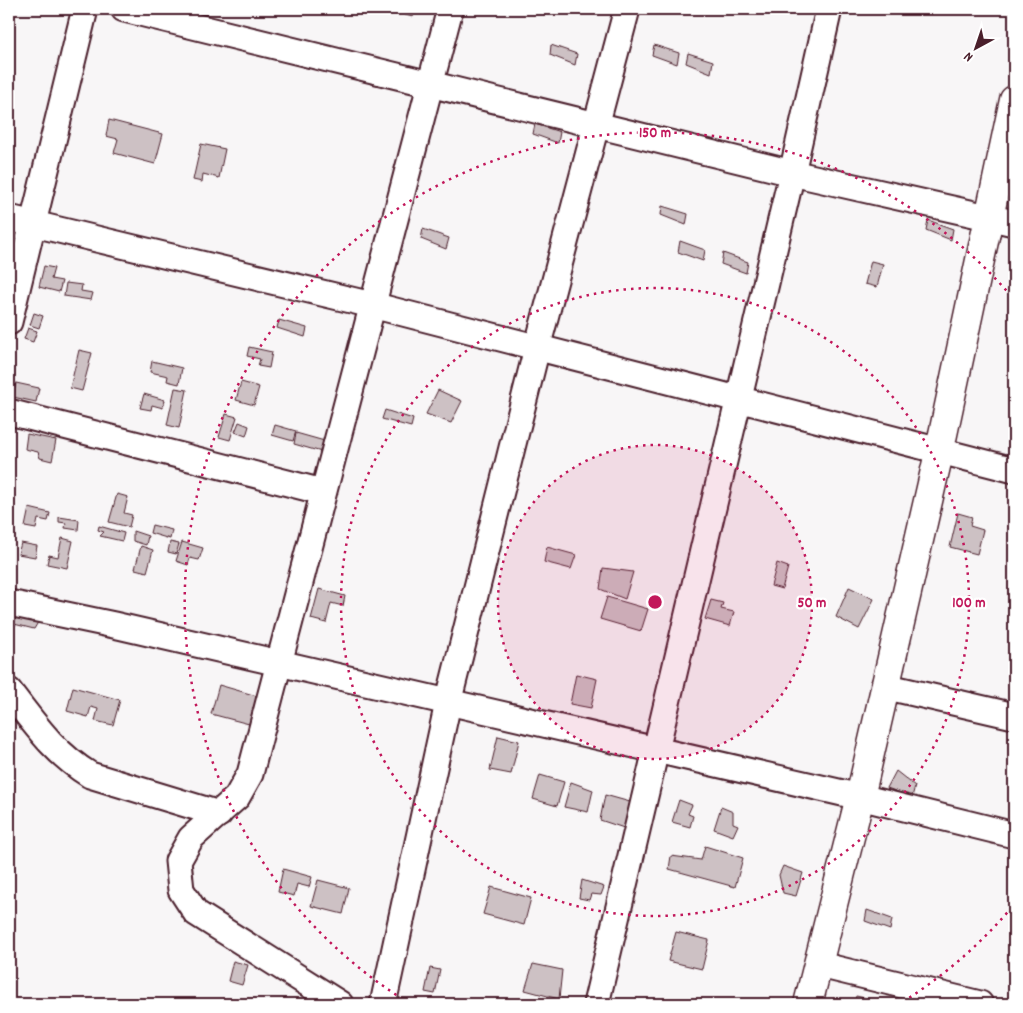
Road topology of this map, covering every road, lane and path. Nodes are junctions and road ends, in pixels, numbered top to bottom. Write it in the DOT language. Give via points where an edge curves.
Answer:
graph roads {
  1 [pos="85,9"];
  2 [pos="124,9"];
  3 [pos="450,9"];
  4 [pos="628,9"];
  5 [pos="828,9"];
  6 [pos="431,85"];
  7 [pos="1014,100"];
  8 [pos="596,125"];
  9 [pos="792,173"];
  10 [pos="988,216"];
  11 [pos="20,220"];
  12 [pos="1014,223"];
  13 [pos="372,305"];
  14 [pos="9,322"];
  15 [pos="537,348"];
  16 [pos="739,399"];
  17 [pos="9,412"];
  18 [pos="939,453"];
  19 [pos="1014,470"];
  20 [pos="323,492"];
  21 [pos="9,603"];
  22 [pos="279,664"];
  23 [pos="884,686"];
  24 [pos="9,690"];
  25 [pos="448,703"];
  26 [pos="1014,716"];
  27 [pos="656,751"];
  28 [pos="860,797"];
  29 [pos="219,814"];
  30 [pos="1014,835"];
  31 [pos="820,966"];
  32 [pos="340,1004"];
  33 [pos="383,1004"];
  34 [pos="596,1004"];
  35 [pos="808,1004"];
  36 [pos="980,1004"];
  1 -- 11 [label="street"];
  2 -- 6 [label="street"];
  3 -- 6 [label="street"];
  4 -- 8 [label="street"];
  5 -- 9 [label="street"];
  6 -- 8 [label="street"];
  6 -- 13 [label="street"];
  7 -- 10 [label="main road"];
  8 -- 9 [label="street"];
  8 -- 15 [label="street"];
  9 -- 10 [label="street"];
  9 -- 16 [label="street"];
  10 -- 12 [label="street"];
  10 -- 18 [label="main road"];
  11 -- 13 [label="street"];
  11 -- 14 [label="street"];
  13 -- 15 [label="street"];
  13 -- 20 [label="street"];
  15 -- 16 [label="street"];
  15 -- 25 [label="street"];
  16 -- 18 [label="street"];
  16 -- 27 [label="street"];
  17 -- 20 [label="street"];
  18 -- 19 [label="street"];
  18 -- 23 [label="main road"];
  20 -- 22 [label="street"];
  21 -- 22 [label="street"];
  22 -- 25 [label="street"];
  22 -- 29 [label="street" via="250,774 237,797"];
  23 -- 26 [label="street"];
  23 -- 28 [label="main road"];
  24 -- 29 [label="street" via="52,746 90,775"];
  25 -- 27 [label="street"];
  25 -- 33 [label="street"];
  27 -- 28 [label="street"];
  27 -- 34 [label="street"];
  28 -- 30 [label="street"];
  28 -- 31 [label="main road"];
  29 -- 32 [label="street" via="191,838 178,861 181,890 196,913"];
  31 -- 35 [label="main road"];
  31 -- 36 [label="street"];
}
